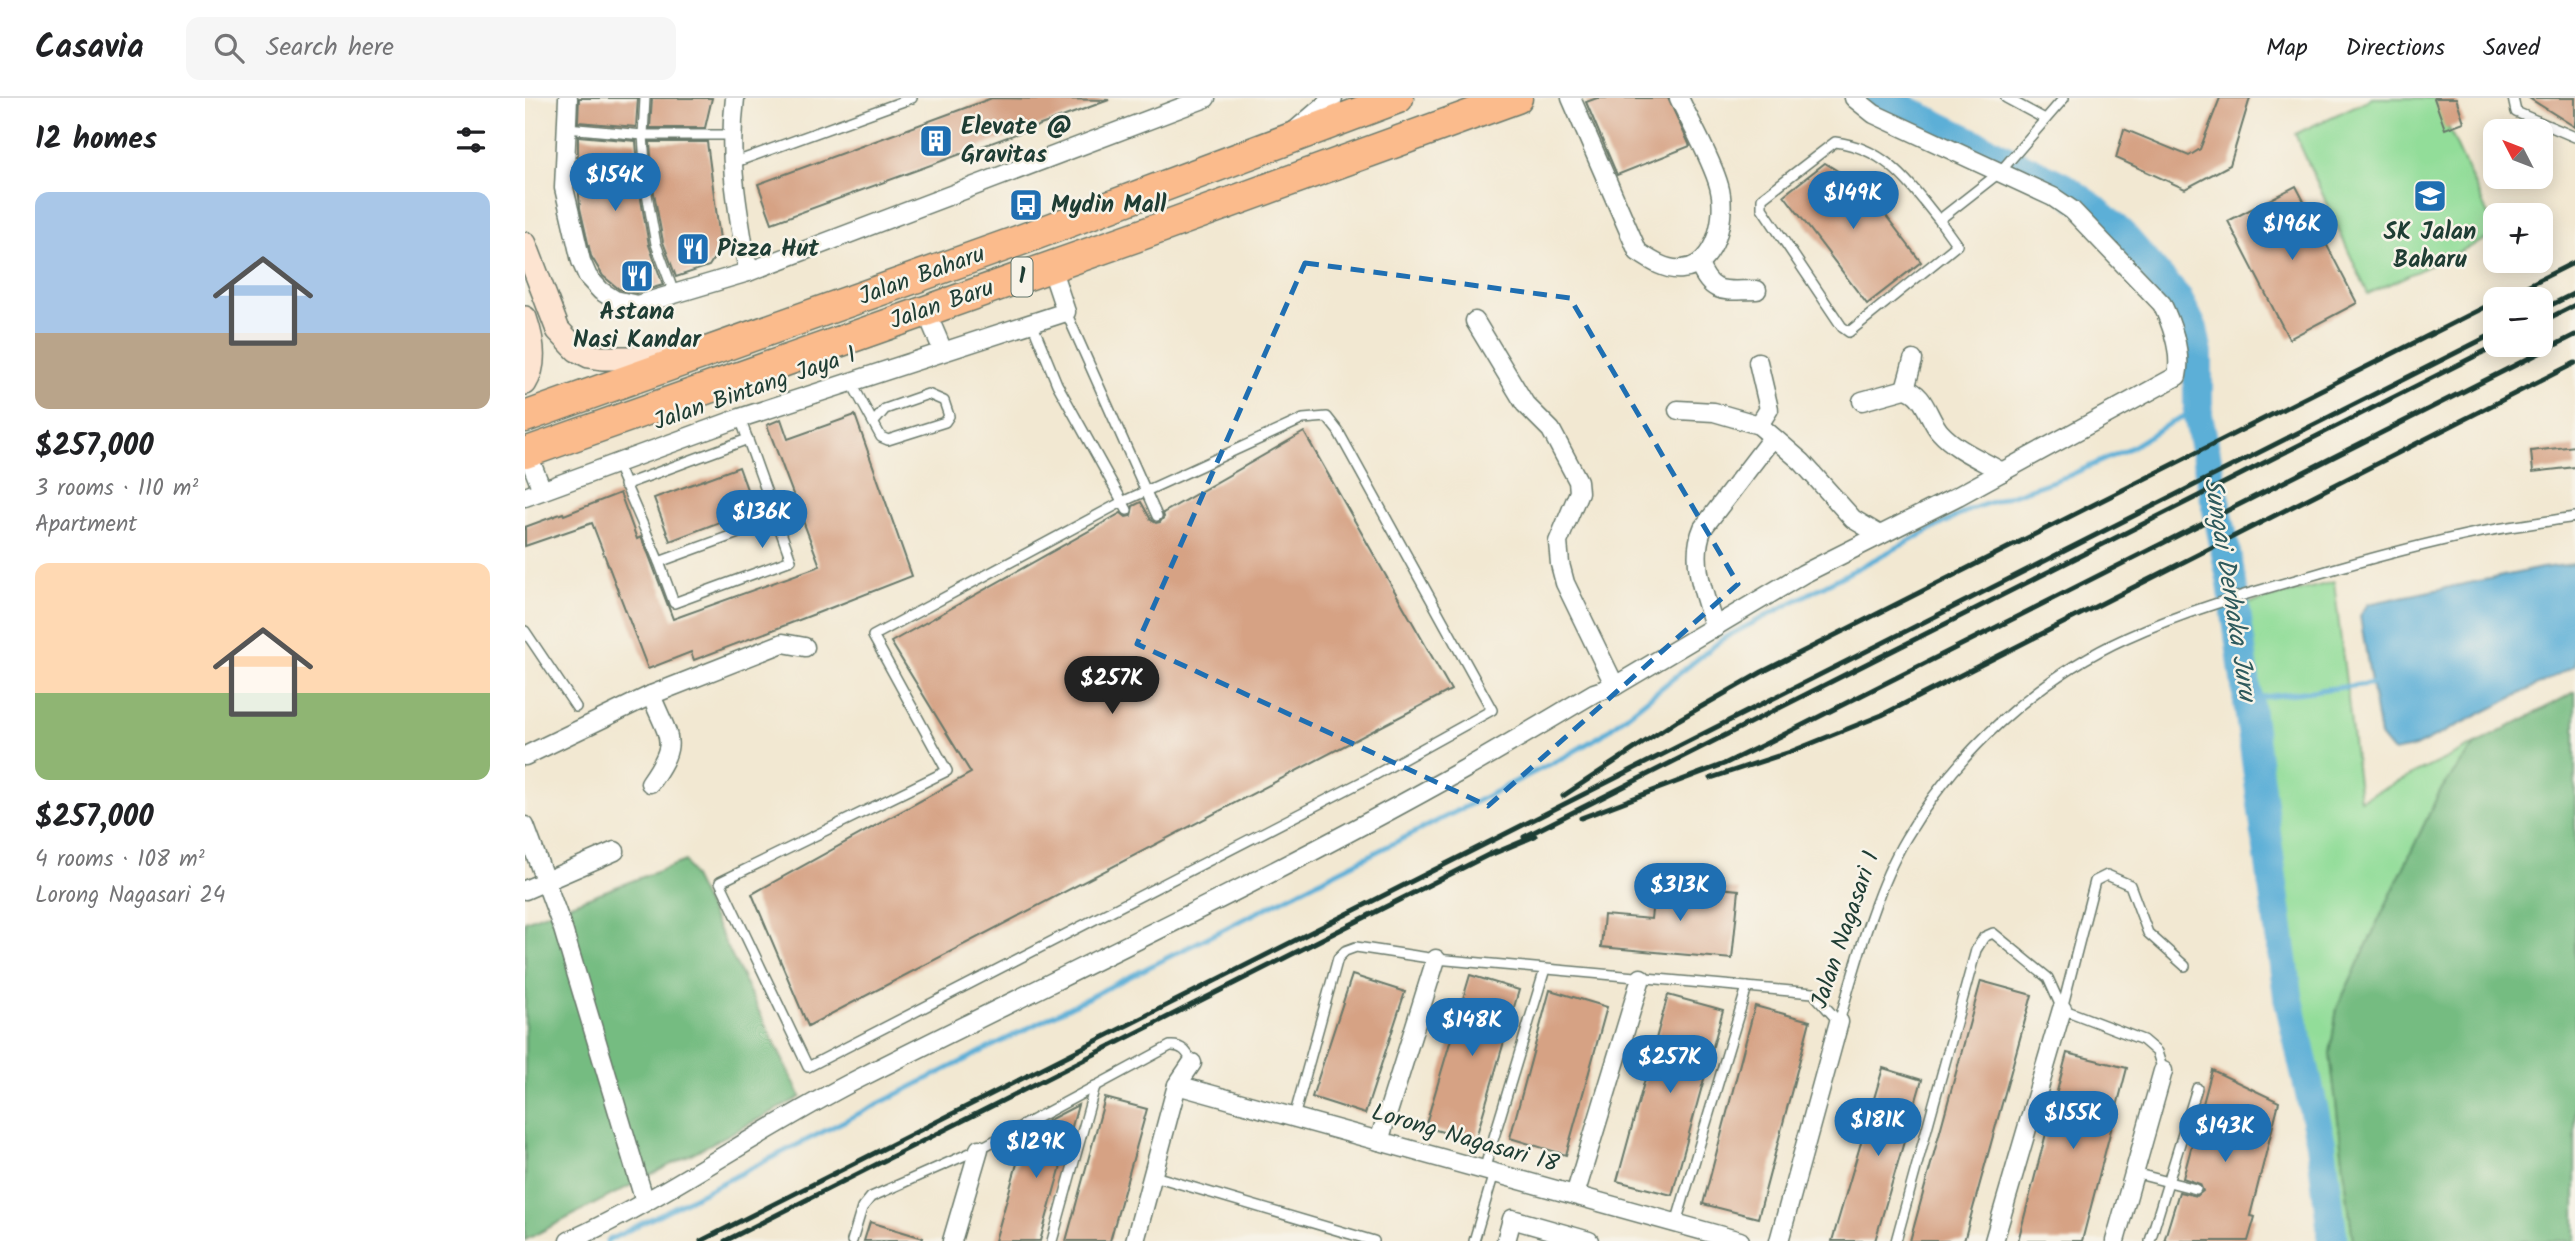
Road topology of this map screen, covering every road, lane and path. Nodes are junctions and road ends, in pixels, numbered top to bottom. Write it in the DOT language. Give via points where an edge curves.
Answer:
graph roads {
  1 [pos="568,98"];
  2 [pos="645,98"];
  3 [pos="735,98"];
  4 [pos="912,98"];
  5 [pos="1206,98"];
  6 [pos="1333,98"];
  7 [pos="1398,98"];
  8 [pos="1517,98"];
  9 [pos="1570,98"];
  10 [pos="1679,98"];
  11 [pos="1854,98"];
  12 [pos="2006,98"];
  13 [pos="2064,98"];
  14 [pos="2513,98"];
  15 [pos="2043,121"];
  16 [pos="567,128"];
  17 [pos="643,135"];
  18 [pos="730,135"];
  19 [pos="2575,137"];
  20 [pos="1284,139"];
  21 [pos="731,164"];
  22 [pos="1999,173"];
  23 [pos="1939,220"];
  24 [pos="525,244"];
  25 [pos="1699,264"];
  26 [pos="1051,267"];
  27 [pos="748,272"];
  28 [pos="1757,290"];
  29 [pos="674,293"];
  30 [pos="926,311"];
  31 [pos="1066,312"];
  32 [pos="525,318"];
  33 [pos="1475,321"];
  34 [pos="1032,323"];
  35 [pos="943,351"];
  36 [pos="1913,360"];
  37 [pos="1758,362"];
  38 [pos="680,363"];
  39 [pos="851,382"];
  40 [pos="525,383"];
  41 [pos="1905,389"];
  42 [pos="1862,401"];
  43 [pos="1678,410"];
  44 [pos="525,417"];
  45 [pos="740,418"];
  46 [pos="874,422"];
  47 [pos="1759,425"];
  48 [pos="1772,438"];
  49 [pos="748,439"];
  50 [pos="526,453"];
  51 [pos="616,463"];
  52 [pos="2002,472"];
  53 [pos="624,485"];
  54 [pos="1145,492"];
  55 [pos="533,494"];
  56 [pos="1125,506"];
  57 [pos="1157,516"];
  58 [pos="2575,517"];
  59 [pos="776,519"];
  60 [pos="1879,535"];
  61 [pos="659,562"];
  62 [pos="1714,628"];
  63 [pos="525,631"];
  64 [pos="805,647"];
  65 [pos="1615,686"];
  66 [pos="651,695"];
  67 [pos="576,707"];
  68 [pos="525,756"];
  69 [pos="650,783"];
  70 [pos="525,826"];
  71 [pos="615,851"];
  72 [pos="546,883"];
  73 [pos="525,890"];
  74 [pos="1436,959"];
  75 [pos="2185,966"];
  76 [pos="1545,969"];
  77 [pos="1641,978"];
  78 [pos="1747,987"];
  79 [pos="2062,1009"];
  80 [pos="1839,1022"];
  81 [pos="1192,1063"];
  82 [pos="2163,1071"];
  83 [pos="1177,1085"];
  84 [pos="1095,1086"];
  85 [pos="2196,1088"];
  86 [pos="1294,1117"];
  87 [pos="1379,1141"];
  88 [pos="979,1149"];
  89 [pos="1489,1171"];
  90 [pos="2134,1173"];
  91 [pos="1154,1176"];
  92 [pos="2169,1181"];
  93 [pos="2196,1189"];
  94 [pos="1575,1195"];
  95 [pos="645,1202"];
  96 [pos="1676,1223"];
  97 [pos="1578,1239"];
  98 [pos="569,1241"];
  99 [pos="852,1241"];
  100 [pos="952,1241"];
  101 [pos="1052,1241"];
  102 [pos="1135,1241"];
  103 [pos="1374,1241"];
  104 [pos="1474,1241"];
  105 [pos="1506,1241"];
  106 [pos="1739,1241"];
  107 [pos="1779,1241"];
  108 [pos="1896,1241"];
  109 [pos="1994,1241"];
  110 [pos="2115,1241"];
  111 [pos="2150,1241"];
  1 -- 16 [label="street"];
  2 -- 17 [label="lane"];
  3 -- 18 [label="street"];
  4 -- 21 [label="lane"];
  5 -- 27 [label="street"];
  6 -- 20 [label="street"];
  7 -- 20 [label="highway, Jalan Baharu / 1"];
  8 -- 26 [label="highway, Jalan Baru / 1"];
  9 -- 25 [label="street" via="1638,253 1682,270"];
  10 -- 25 [label="street" via="1720,187 1714,248"];
  11 -- 22 [label="street" via="1874,114"];
  12 -- 15 [label="lane"];
  13 -- 15 [label="lane"];
  14 -- 19 [label="lane" via="2516,112"];
  15 -- 22 [label="lane"];
  16 -- 17 [label="lane"];
  16 -- 29 [label="street" via="564,188 589,277 615,300 637,305"];
  17 -- 18 [label="lane"];
  17 -- 29 [label="lane" via="656,244"];
  18 -- 21 [label="street"];
  20 -- 38 [label="highway, Jalan Baharu / 1" via="1042,233"];
  21 -- 27 [label="street"];
  22 -- 23 [label="lane"];
  22 -- 52 [label="street" via="2072,210 2162,304 2171,322 2179,364 2177,376 2166,384"];
  23 -- 23 [label="lane" via="1957,245 1849,332 1762,208 1762,198 1835,142 1856,145 1900,172"];
  24 -- 38 [label="street" via="558,330 577,350 602,358"];
  25 -- 28 [label="street" via="1705,280 1718,290"];
  26 -- 30 [label="highway, Jalan Baru / 1"];
  26 -- 31 [label="street"];
  27 -- 29 [label="street"];
  30 -- 35 [label="street"];
  30 -- 50 [label="highway, Jalan Baru / 1"];
  31 -- 34 [label="street, Jalan Bintang Jaya 1"];
  31 -- 54 [label="lane"];
  32 -- 40 [label="street" via="533,362"];
  33 -- 65 [label="street" via="1525,404 1551,430 1578,481 1579,492 1558,542 1560,564"];
  34 -- 35 [label="street, Jalan Bintang Jaya 1"];
  34 -- 56 [label="lane" via="1057,384"];
  35 -- 39 [label="street, Jalan Bintang Jaya 1"];
  36 -- 41 [label="street"];
  37 -- 47 [label="street" via="1769,410"];
  38 -- 44 [label="highway, 1"];
  39 -- 45 [label="street, Jalan Bintang Jaya 1"];
  39 -- 46 [label="lane"];
  41 -- 42 [label="street"];
  41 -- 52 [label="street" via="1920,398 1939,432"];
  43 -- 47 [label="street" via="1714,412"];
  45 -- 49 [label="lane"];
  45 -- 51 [label="street, Jalan Bintang Jaya 1"];
  46 -- 46 [label="lane" via="881,437 888,440 945,422 949,416 944,401 928,394 885,409"];
  47 -- 48 [label="street"];
  48 -- 60 [label="street" via="1802,462 1853,519"];
  48 -- 62 [label="street" via="1698,539 1702,587"];
  49 -- 53 [label="lane"];
  49 -- 59 [label="lane"];
  50 -- 55 [label="street, Jalan Bintang Jaya 1"];
  51 -- 53 [label="lane"];
  51 -- 55 [label="street, Jalan Bintang Jaya 1"];
  52 -- 60 [label="street"];
  53 -- 61 [label="lane"];
  54 -- 56 [label="lane"];
  54 -- 56 [label="lane" via="1303,419 1327,417 1492,710 809,1067 720,882 947,771 873,636"];
  54 -- 57 [label="lane"];
  58 -- 80 [label="lane, Jalan Nagasari 1" via="2392,552 2255,591 2126,638 2059,677 1978,744 1934,794 1904,840 1877,902"];
  59 -- 61 [label="lane"];
  59 -- 61 [label="lane" via="791,561 674,603"];
  60 -- 62 [label="street"];
  62 -- 65 [label="street"];
  63 -- 67 [label="lane"];
  64 -- 66 [label="street" via="783,643"];
  65 -- 95 [label="street" via="1594,693 1462,771 1224,897 789,1115"];
  66 -- 68 [label="street"];
  66 -- 69 [label="street" via="670,743 664,764"];
  70 -- 72 [label="street"];
  71 -- 72 [label="street"];
  72 -- 73 [label="street"];
  72 -- 95 [label="street"];
  74 -- 76 [label="lane"];
  74 -- 86 [label="lane" via="1356,947 1338,958"];
  74 -- 87 [label="street"];
  75 -- 79 [label="lane" via="2148,933 2130,885 2107,874 2095,881"];
  76 -- 77 [label="lane"];
  76 -- 89 [label="lane"];
  77 -- 78 [label="lane"];
  77 -- 94 [label="street"];
  78 -- 80 [label="lane" via="1813,993"];
  78 -- 96 [label="lane"];
  79 -- 82 [label="lane" via="2143,1040 2157,1052"];
  79 -- 108 [label="lane" via="2047,978 1993,933 1984,937 1976,950"];
  79 -- 109 [label="street"];
  80 -- 107 [label="street, Jalan Nagasari 1"];
  81 -- 83 [label="street"];
  81 -- 84 [label="lane" via="1185,1051 1170,1046"];
  82 -- 90 [label="street"];
  83 -- 86 [label="street, Lorong Nagasari 18"];
  83 -- 91 [label="street"];
  84 -- 88 [label="lane"];
  84 -- 101 [label="lane"];
  85 -- 92 [label="lane"];
  86 -- 87 [label="street, Lorong Nagasari 18"];
  87 -- 89 [label="street, Lorong Nagasari 18"];
  88 -- 99 [label="lane" via="871,1197 862,1208"];
  88 -- 100 [label="street"];
  89 -- 94 [label="street, Lorong Nagasari 18"];
  89 -- 104 [label="lane"];
  90 -- 92 [label="lane"];
  90 -- 110 [label="street"];
  91 -- 102 [label="street"];
  91 -- 103 [label="lane"];
  92 -- 93 [label="lane"];
  92 -- 111 [label="lane"];
  94 -- 96 [label="street, Lorong Nagasari 18"];
  95 -- 98 [label="street"];
  96 -- 106 [label="street, Lorong Nagasari 18"];
  97 -- 105 [label="street" via="1513,1219"];
}
